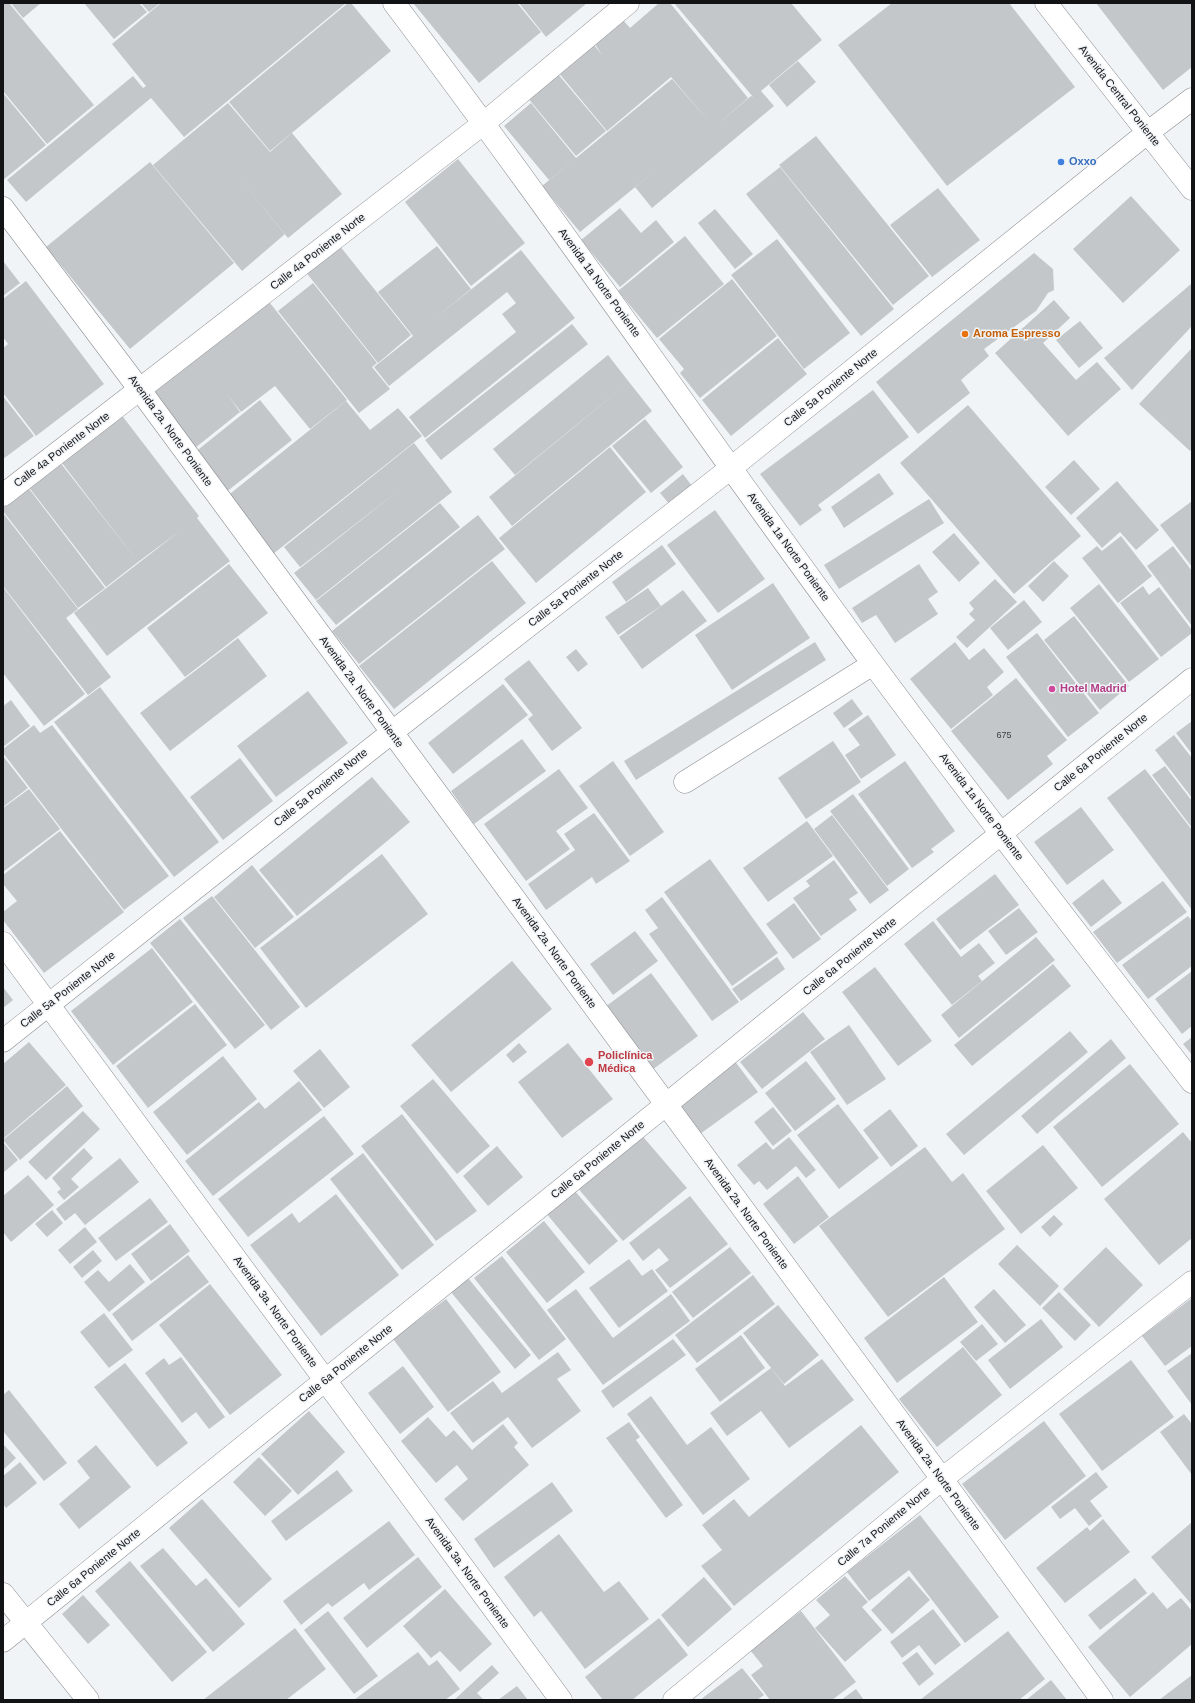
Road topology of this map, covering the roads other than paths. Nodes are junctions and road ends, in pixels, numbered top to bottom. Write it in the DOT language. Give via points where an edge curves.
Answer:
graph roads {
  1 [pos="394,3"];
  2 [pos="628,3"];
  3 [pos="1046,3"];
  4 [pos="1192,99"];
  5 [pos="484,123"];
  6 [pos="1147,132"];
  7 [pos="1192,189"];
  8 [pos="3,208"];
  9 [pos="140,390"];
  10 [pos="731,468"];
  11 [pos="3,494"];
  12 [pos="873,664"];
  13 [pos="1192,679"];
  14 [pos="391,733"];
  15 [pos="685,782"];
  16 [pos="1001,834"];
  17 [pos="3,943"];
  18 [pos="48,1006"];
  19 [pos="3,1041"];
  20 [pos="1192,1082"];
  21 [pos="666,1105"];
  22 [pos="1192,1282"];
  23 [pos="325,1380"];
  24 [pos="942,1479"];
  25 [pos="3,1594"];
  26 [pos="26,1623"];
  27 [pos="3,1641"];
  28 [pos="88,1700"];
  29 [pos="560,1700"];
  30 [pos="674,1700"];
  31 [pos="1102,1700"];
  1 -- 5 [label="street, Avenida 1a Norte Poniente"];
  2 -- 5 [label="street, Calle 4a Poniente Norte"];
  3 -- 6 [label="street, Avenida Central Poniente"];
  4 -- 6 [label="street, Calle 5a Poniente Norte"];
  5 -- 9 [label="street, Calle 4a Poniente Norte"];
  5 -- 10 [label="street, Avenida 1a Norte Poniente"];
  6 -- 7 [label="street, Avenida Central Poniente"];
  6 -- 10 [label="street, Calle 5a Poniente Norte"];
  8 -- 9 [label="street, Avenida 2a. Norte Poniente"];
  9 -- 11 [label="street, Calle 4a Poniente Norte"];
  9 -- 14 [label="street, Avenida 2a. Norte Poniente"];
  10 -- 12 [label="street, Avenida 1a Norte Poniente"];
  10 -- 14 [label="street, Calle 5a Poniente Norte"];
  12 -- 15 [label="street"];
  12 -- 16 [label="street, Avenida 1a Norte Poniente"];
  13 -- 16 [label="street, Calle 6a Poniente Norte"];
  14 -- 18 [label="street, Calle 5a Poniente Norte"];
  14 -- 21 [label="street, Avenida 2a. Norte Poniente"];
  16 -- 20 [label="street, Avenida 1a Norte Poniente"];
  16 -- 21 [label="street, Calle 6a Poniente Norte"];
  17 -- 18 [label="street, Avenida 3a. Norte Poniente"];
  18 -- 19 [label="street, Calle 5a Poniente Norte"];
  18 -- 23 [label="street, Avenida 3a. Norte Poniente"];
  21 -- 23 [label="street, Calle 6a Poniente Norte"];
  21 -- 24 [label="street, Avenida 2a. Norte Poniente"];
  22 -- 24 [label="street, Calle 7a Poniente Norte"];
  23 -- 26 [label="street, Calle 6a Poniente Norte"];
  23 -- 29 [label="street, Avenida 3a. Norte Poniente"];
  24 -- 30 [label="street, Calle 7a Poniente Norte"];
  24 -- 31 [label="street, Avenida 2a. Norte Poniente"];
  25 -- 26 [label="street"];
  26 -- 27 [label="street, Calle 6a Poniente Norte"];
  26 -- 28 [label="street"];
}
